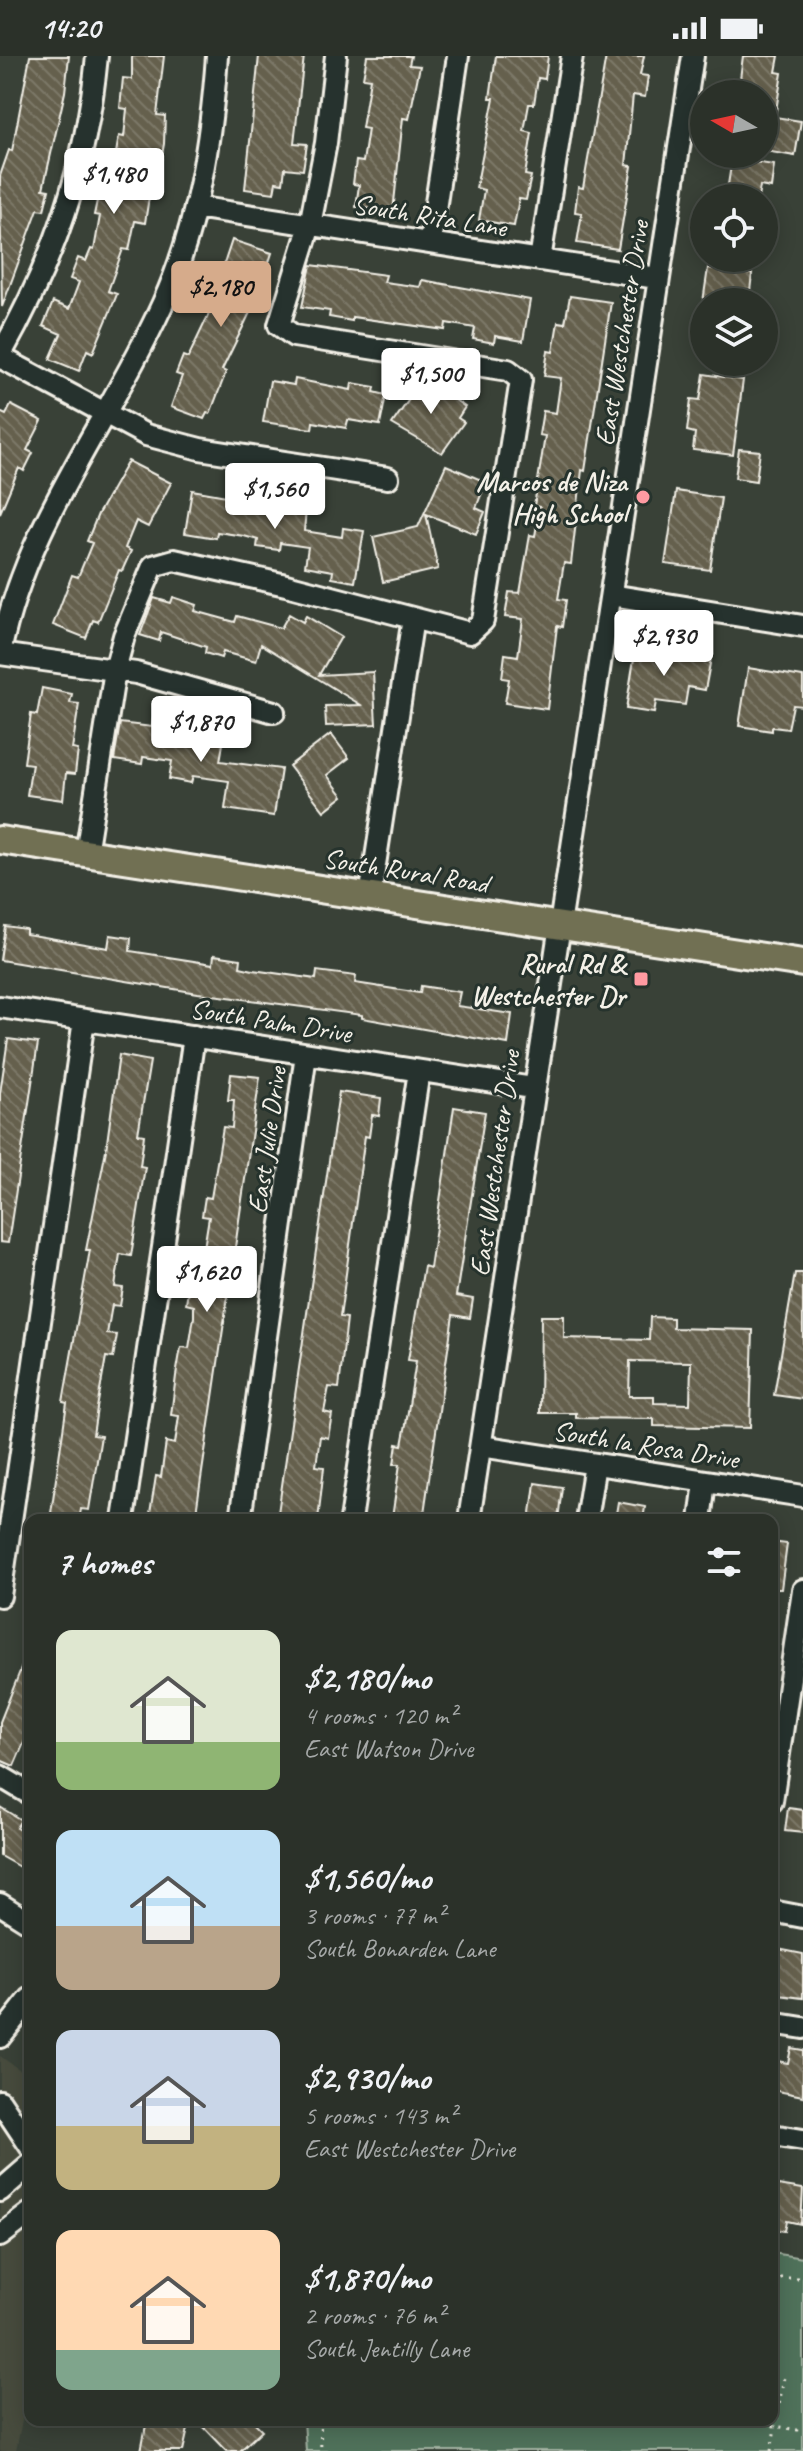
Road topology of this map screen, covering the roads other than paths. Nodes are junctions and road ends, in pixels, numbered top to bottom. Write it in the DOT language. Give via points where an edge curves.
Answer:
graph roads {
  1 [pos="97,56"];
  2 [pos="217,56"];
  3 [pos="336,56"];
  4 [pos="458,56"];
  5 [pos="572,56"];
  6 [pos="693,56"];
  7 [pos="195,207"];
  8 [pos="310,225"];
  9 [pos="430,243"];
  10 [pos="540,260"];
  11 [pos="657,278"];
  12 [pos="0,357"];
  13 [pos="102,414"];
  14 [pos="388,478"];
  15 [pos="611,595"];
  16 [pos="413,618"];
  17 [pos="803,626"];
  18 [pos="0,653"];
  19 [pos="115,670"];
  20 [pos="274,712"];
  21 [pos="0,840"];
  22 [pos="86,854"];
  23 [pos="370,897"];
  24 [pos="558,925"];
  25 [pos="803,963"];
  26 [pos="0,1007"];
  27 [pos="84,1020"];
  28 [pos="194,1036"];
  29 [pos="306,1054"];
  30 [pos="419,1071"];
  31 [pos="533,1088"];
  32 [pos="481,1446"];
  33 [pos="595,1464"];
  34 [pos="705,1482"];
  35 [pos="803,1496"];
  36 [pos="124,1514"];
  37 [pos="241,1514"];
  38 [pos="352,1514"];
  39 [pos="470,1514"];
  40 [pos="587,1514"];
  41 [pos="701,1514"];
  42 [pos="803,1590"];
  43 [pos="0,1596"];
  44 [pos="778,1760"];
  45 [pos="0,1776"];
  46 [pos="24,1790"];
  47 [pos="0,1904"];
  48 [pos="778,1912"];
  49 [pos="803,1917"];
  50 [pos="24,1919"];
  51 [pos="24,2007"];
  52 [pos="778,2024"];
  53 [pos="803,2028"];
  54 [pos="0,2037"];
  55 [pos="4,2116"];
  56 [pos="778,2136"];
  57 [pos="24,2139"];
  58 [pos="803,2140"];
  59 [pos="24,2170"];
  60 [pos="0,2191"];
  61 [pos="24,2218"];
  62 [pos="0,2236"];
  1 -- 12 [label="street" via="84,155 66,216 32,300"];
  2 -- 7 [label="street" via="212,119"];
  3 -- 8 [label="street"];
  4 -- 9 [label="street"];
  5 -- 10 [label="street"];
  6 -- 11 [label="street, East Westchester Drive"];
  7 -- 8 [label="street, South Rita Lane"];
  7 -- 13 [label="street" via="163,304"];
  8 -- 9 [label="street, South Rita Lane"];
  8 -- 16 [label="street" via="279,325 294,336 508,370 521,380 483,621 470,633"];
  9 -- 10 [label="street, South Rita Lane"];
  10 -- 11 [label="street, South Rita Lane"];
  11 -- 15 [label="street, East Westchester Drive"];
  12 -- 13 [label="street"];
  13 -- 14 [label="street" via="146,435 200,449"];
  13 -- 18 [label="street" via="29,555 7,615"];
  15 -- 17 [label="street"];
  15 -- 24 [label="street, East Westchester Drive"];
  16 -- 19 [label="street" via="174,560 153,566"];
  16 -- 23 [label="street"];
  18 -- 19 [label="street"];
  19 -- 20 [label="street"];
  19 -- 22 [label="street"];
  21 -- 22 [label="main road, South Rural Road"];
  22 -- 23 [label="main road, South Rural Road"];
  23 -- 24 [label="main road, South Rural Road"];
  24 -- 25 [label="main road, South Rural Road"];
  24 -- 31 [label="street, East Westchester Drive"];
  26 -- 27 [label="street, South Palm Drive"];
  27 -- 28 [label="street, South Palm Drive"];
  27 -- 43 [label="street"];
  28 -- 29 [label="street, South Palm Drive"];
  28 -- 36 [label="street"];
  29 -- 30 [label="street, South Palm Drive"];
  29 -- 37 [label="street, East Julie Drive"];
  30 -- 31 [label="street, South Palm Drive"];
  30 -- 38 [label="street"];
  31 -- 32 [label="street, East Westchester Drive"];
  32 -- 33 [label="street, South la Rosa Drive"];
  32 -- 39 [label="street, East Westchester Drive"];
  33 -- 34 [label="street, South la Rosa Drive"];
  33 -- 40 [label="street"];
  34 -- 35 [label="street, South la Rosa Drive"];
  34 -- 41 [label="street"];
  42 -- 44 [label="street"];
  45 -- 46 [label="street"];
  47 -- 50 [label="street"];
  48 -- 49 [label="street"];
  51 -- 54 [label="street"];
  52 -- 53 [label="street"];
  55 -- 57 [label="street"];
  56 -- 58 [label="street"];
  59 -- 60 [label="street"];
  61 -- 62 [label="street"];
}
